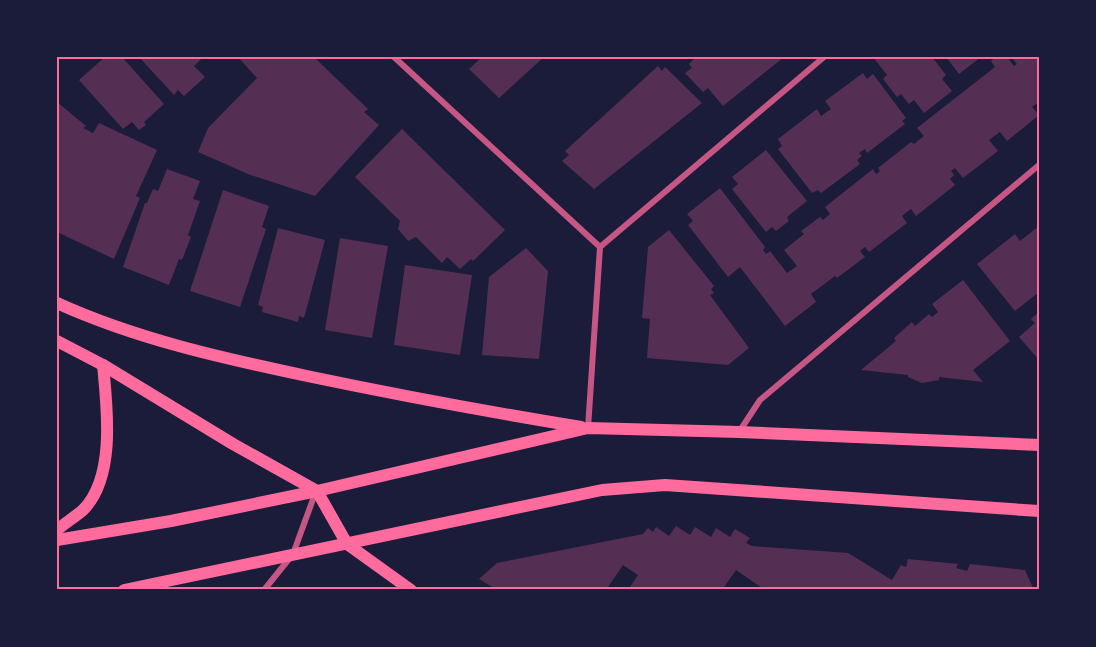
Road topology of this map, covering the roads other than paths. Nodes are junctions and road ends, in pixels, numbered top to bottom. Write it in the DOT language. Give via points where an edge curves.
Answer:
graph roads {
  1 [pos="394,57"];
  2 [pos="824,57"];
  3 [pos="1039,165"];
  4 [pos="600,247"];
  5 [pos="57,303"];
  6 [pos="57,341"];
  7 [pos="103,365"];
  8 [pos="588,428"];
  9 [pos="739,432"];
  10 [pos="1039,445"];
  11 [pos="316,491"];
  12 [pos="1039,511"];
  13 [pos="57,530"];
  14 [pos="57,540"];
  15 [pos="347,544"];
  16 [pos="293,554"];
  17 [pos="124,590"];
  18 [pos="264,590"];
  19 [pos="411,590"];
  1 -- 4 [label="street"];
  2 -- 4 [label="street"];
  3 -- 9 [label="street" via="760,400"];
  4 -- 8 [label="street"];
  5 -- 8 [label="main road" via="141,335 230,360 456,406"];
  6 -- 7 [label="main road"];
  7 -- 11 [label="main road"];
  7 -- 13 [label="main road" via="106,444 98,486 84,508"];
  8 -- 9 [label="main road"];
  8 -- 11 [label="main road"];
  9 -- 10 [label="main road"];
  11 -- 14 [label="main road"];
  11 -- 15 [label="main road"];
  11 -- 16 [label="street"];
  12 -- 15 [label="main road" via="665,485 602,490"];
  15 -- 16 [label="main road"];
  15 -- 19 [label="main road"];
  16 -- 17 [label="main road"];
  16 -- 18 [label="street"];
}
